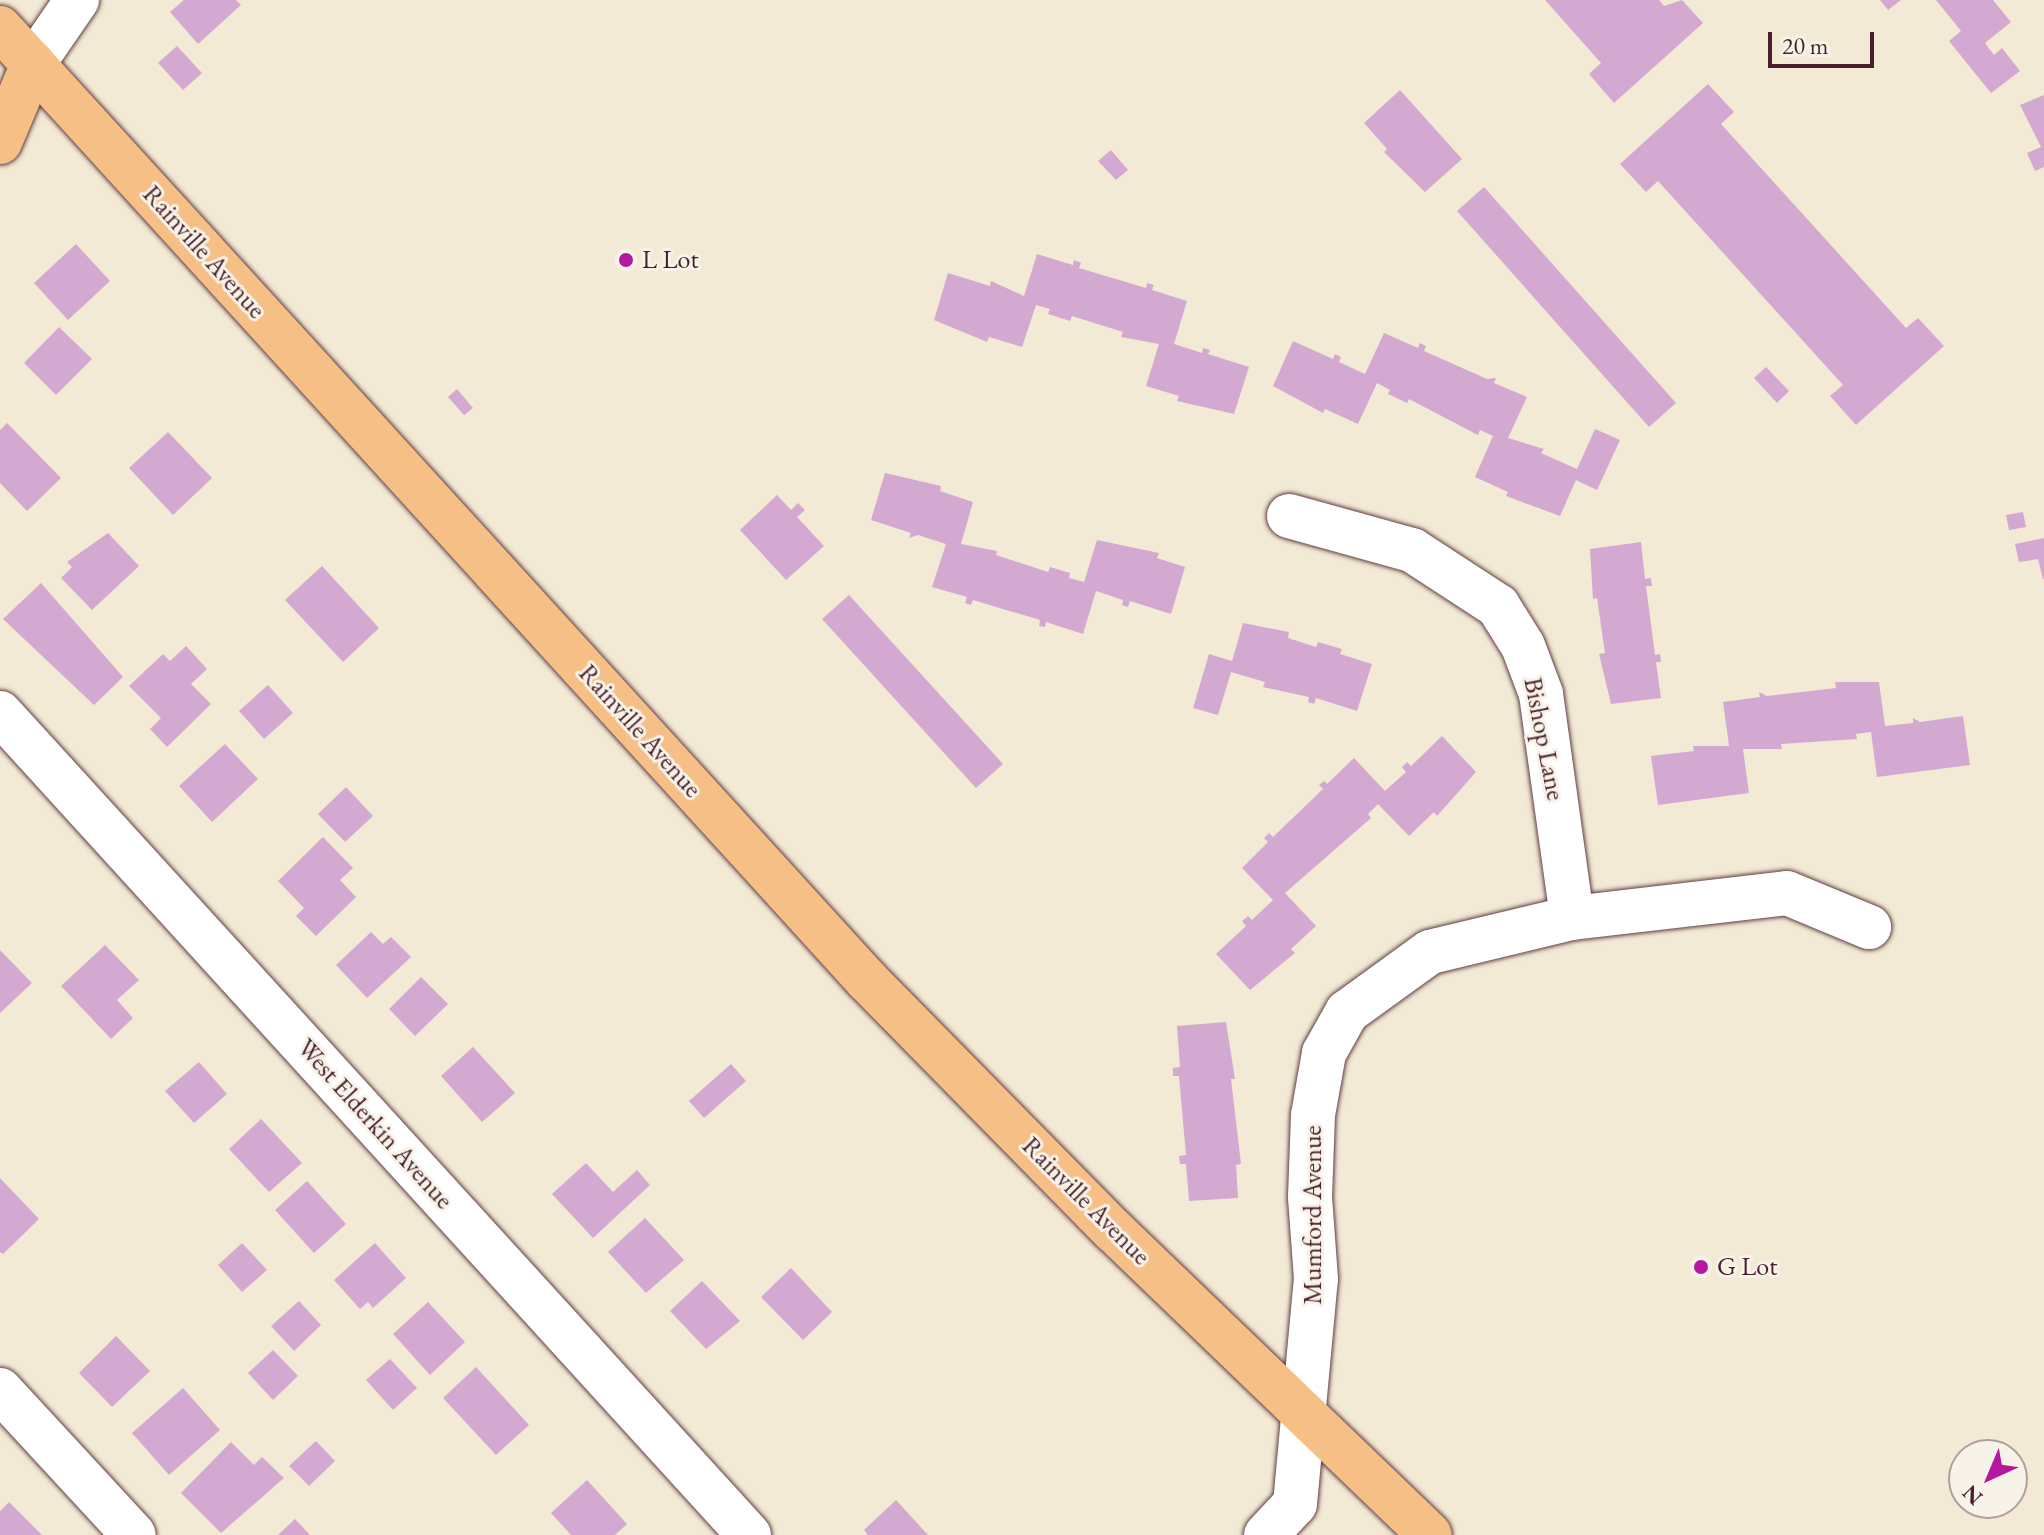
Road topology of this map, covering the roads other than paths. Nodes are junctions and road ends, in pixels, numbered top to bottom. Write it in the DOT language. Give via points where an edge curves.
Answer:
graph roads {
  1 [pos="77,0"];
  2 [pos="0,28"];
  3 [pos="33,64"];
  4 [pos="0,142"];
  5 [pos="1289,516"];
  6 [pos="0,713"];
  7 [pos="1572,918"];
  8 [pos="1869,927"];
  9 [pos="0,1390"];
  10 [pos="1302,1413"];
  11 [pos="134,1535"];
  12 [pos="749,1535"];
  13 [pos="1266,1535"];
  14 [pos="1430,1535"];
  1 -- 3 [label="street"];
  2 -- 3 [label="main road, Rainville Avenue"];
  3 -- 4 [label="main road"];
  3 -- 10 [label="main road, Rainville Avenue" via="867,980"];
  5 -- 7 [label="street, Bishop Lane" via="1412,550 1498,606 1523,646 1541,694"];
  6 -- 12 [label="street, West Elderkin Avenue"];
  7 -- 8 [label="street, Mumford Avenue" via="1787,893"];
  7 -- 10 [label="street, Mumford Avenue" via="1430,952 1347,1012 1324,1053 1313,1115 1310,1197 1316,1279"];
  9 -- 11 [label="street"];
  10 -- 13 [label="street, Mumford Avenue" via="1295,1504"];
  10 -- 14 [label="main road, Rainville Avenue"];
}
